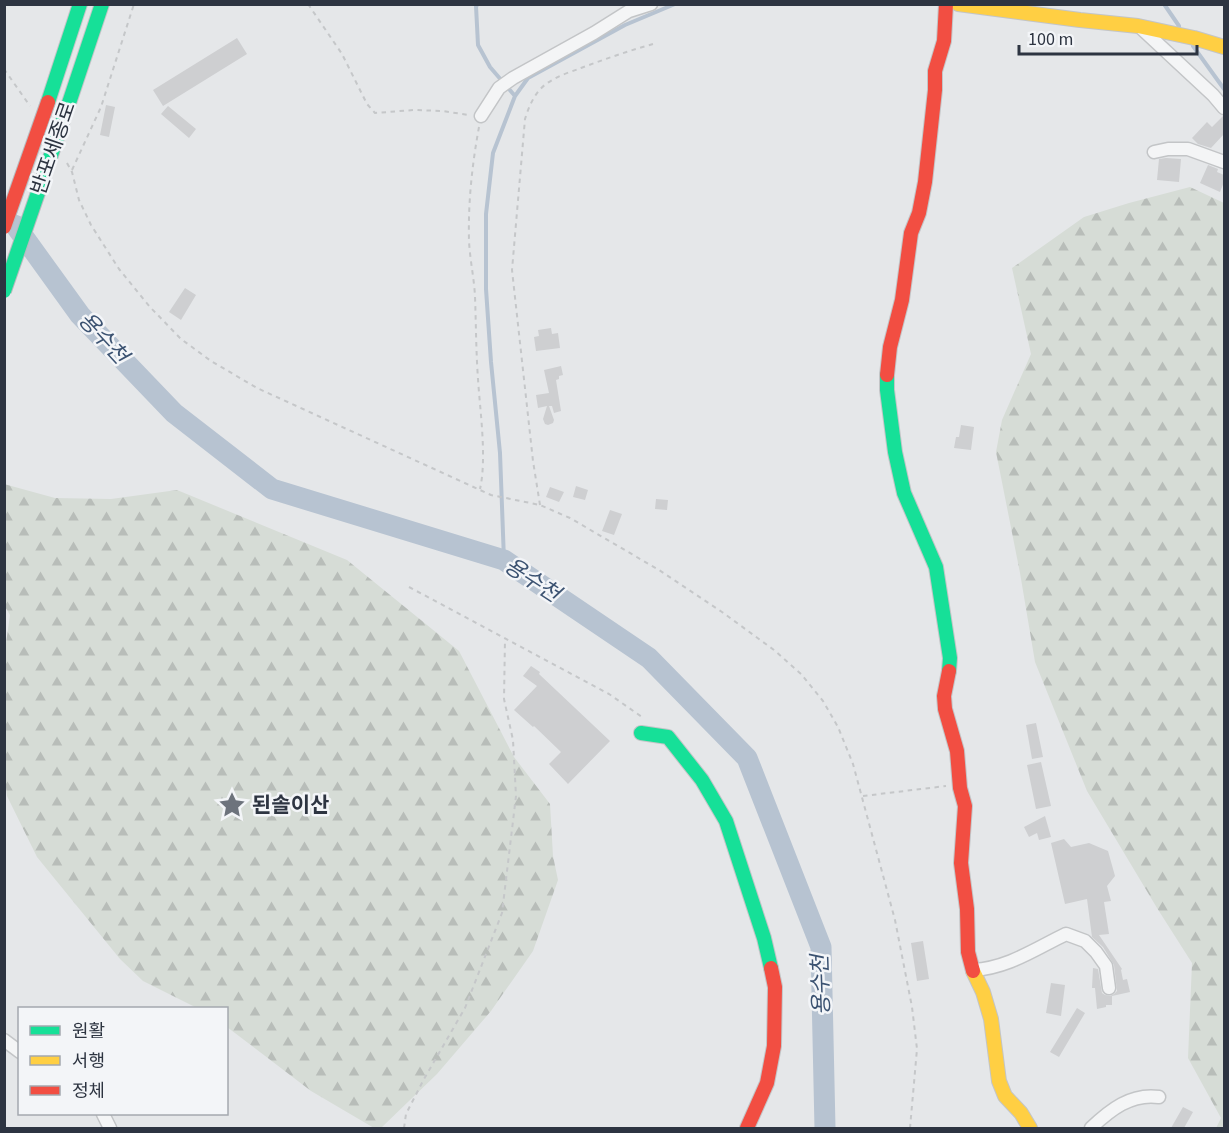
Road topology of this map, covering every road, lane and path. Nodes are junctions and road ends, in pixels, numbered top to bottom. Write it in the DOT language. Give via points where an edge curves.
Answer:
graph roads {
  1 [pos="80,4"];
  2 [pos="102,4"];
  3 [pos="134,4"];
  4 [pos="308,4"];
  5 [pos="651,4"];
  6 [pos="946,4"];
  7 [pos="958,4"];
  8 [pos="1138,26"];
  9 [pos="653,44"];
  10 [pos="1224,47"];
  11 [pos="4,69"];
  12 [pos="1224,108"];
  13 [pos="32,110"];
  14 [pos="481,116"];
  15 [pos="1154,152"];
  16 [pos="64,157"];
  17 [pos="1224,162"];
  18 [pos="72,172"];
  19 [pos="4,227"];
  20 [pos="4,291"];
  21 [pos="480,489"];
  22 [pos="540,505"];
  23 [pos="409,587"];
  24 [pos="505,639"];
  25 [pos="645,727"];
  26 [pos="960,784"];
  27 [pos="863,796"];
  28 [pos="973,970"];
  29 [pos="1109,988"];
  30 [pos="4,1040"];
  31 [pos="18,1050"];
  32 [pos="1159,1097"];
  33 [pos="404,1128"];
  34 [pos="747,1128"];
  35 [pos="910,1128"];
  36 [pos="1030,1128"];
  37 [pos="1091,1128"];
  1 -- 19 [label="main road, 반포세종로, bridge"];
  2 -- 20 [label="main road, 반포세종로, bridge"];
  3 -- 18 [label="path" via="101,107"];
  4 -- 14 [label="path" via="375,113 414,110"];
  5 -- 14 [label="street" via="629,11 513,78 499,88"];
  6 -- 26 [label="main road" via="944,40 935,71 925,182 911,233 906,280 890,347 887,390 904,493 936,567 950,658 945,709 957,751"];
  7 -- 8 [label="main road"];
  8 -- 10 [label="main road"];
  8 -- 12 [label="street"];
  9 -- 22 [label="path" via="622,52 545,84 525,119 512,270"];
  11 -- 13 [label="path"];
  14 -- 21 [label="path" via="472,161 469,224 482,446"];
  15 -- 17 [label="street" via="1188,149"];
  16 -- 18 [label="path"];
  18 -- 21 [label="path" via="91,225 119,269 181,339 257,388"];
  21 -- 22 [label="path" via="490,495"];
  22 -- 27 [label="path" via="659,570 774,650 801,674 838,727"];
  23 -- 24 [label="path"];
  24 -- 25 [label="path" via="609,694"];
  24 -- 33 [label="path" via="504,699 513,740 516,796 502,913 465,1008 406,1114"];
  25 -- 34 [label="main road" via="668,737 702,780 726,821 764,938 775,987 774,1046 767,1083"];
  26 -- 27 [label="path"];
  26 -- 28 [label="main road" via="965,806 962,863 968,952"];
  27 -- 35 [label="path" via="895,920 912,1007 917,1049"];
  28 -- 29 [label="street" via="1012,962 1066,934 1085,941 1096,952 1106,966"];
  28 -- 36 [label="main road" via="991,1019 999,1082"];
  30 -- 31 [label="street"];
  32 -- 37 [label="street" via="1126,1101"];
}
